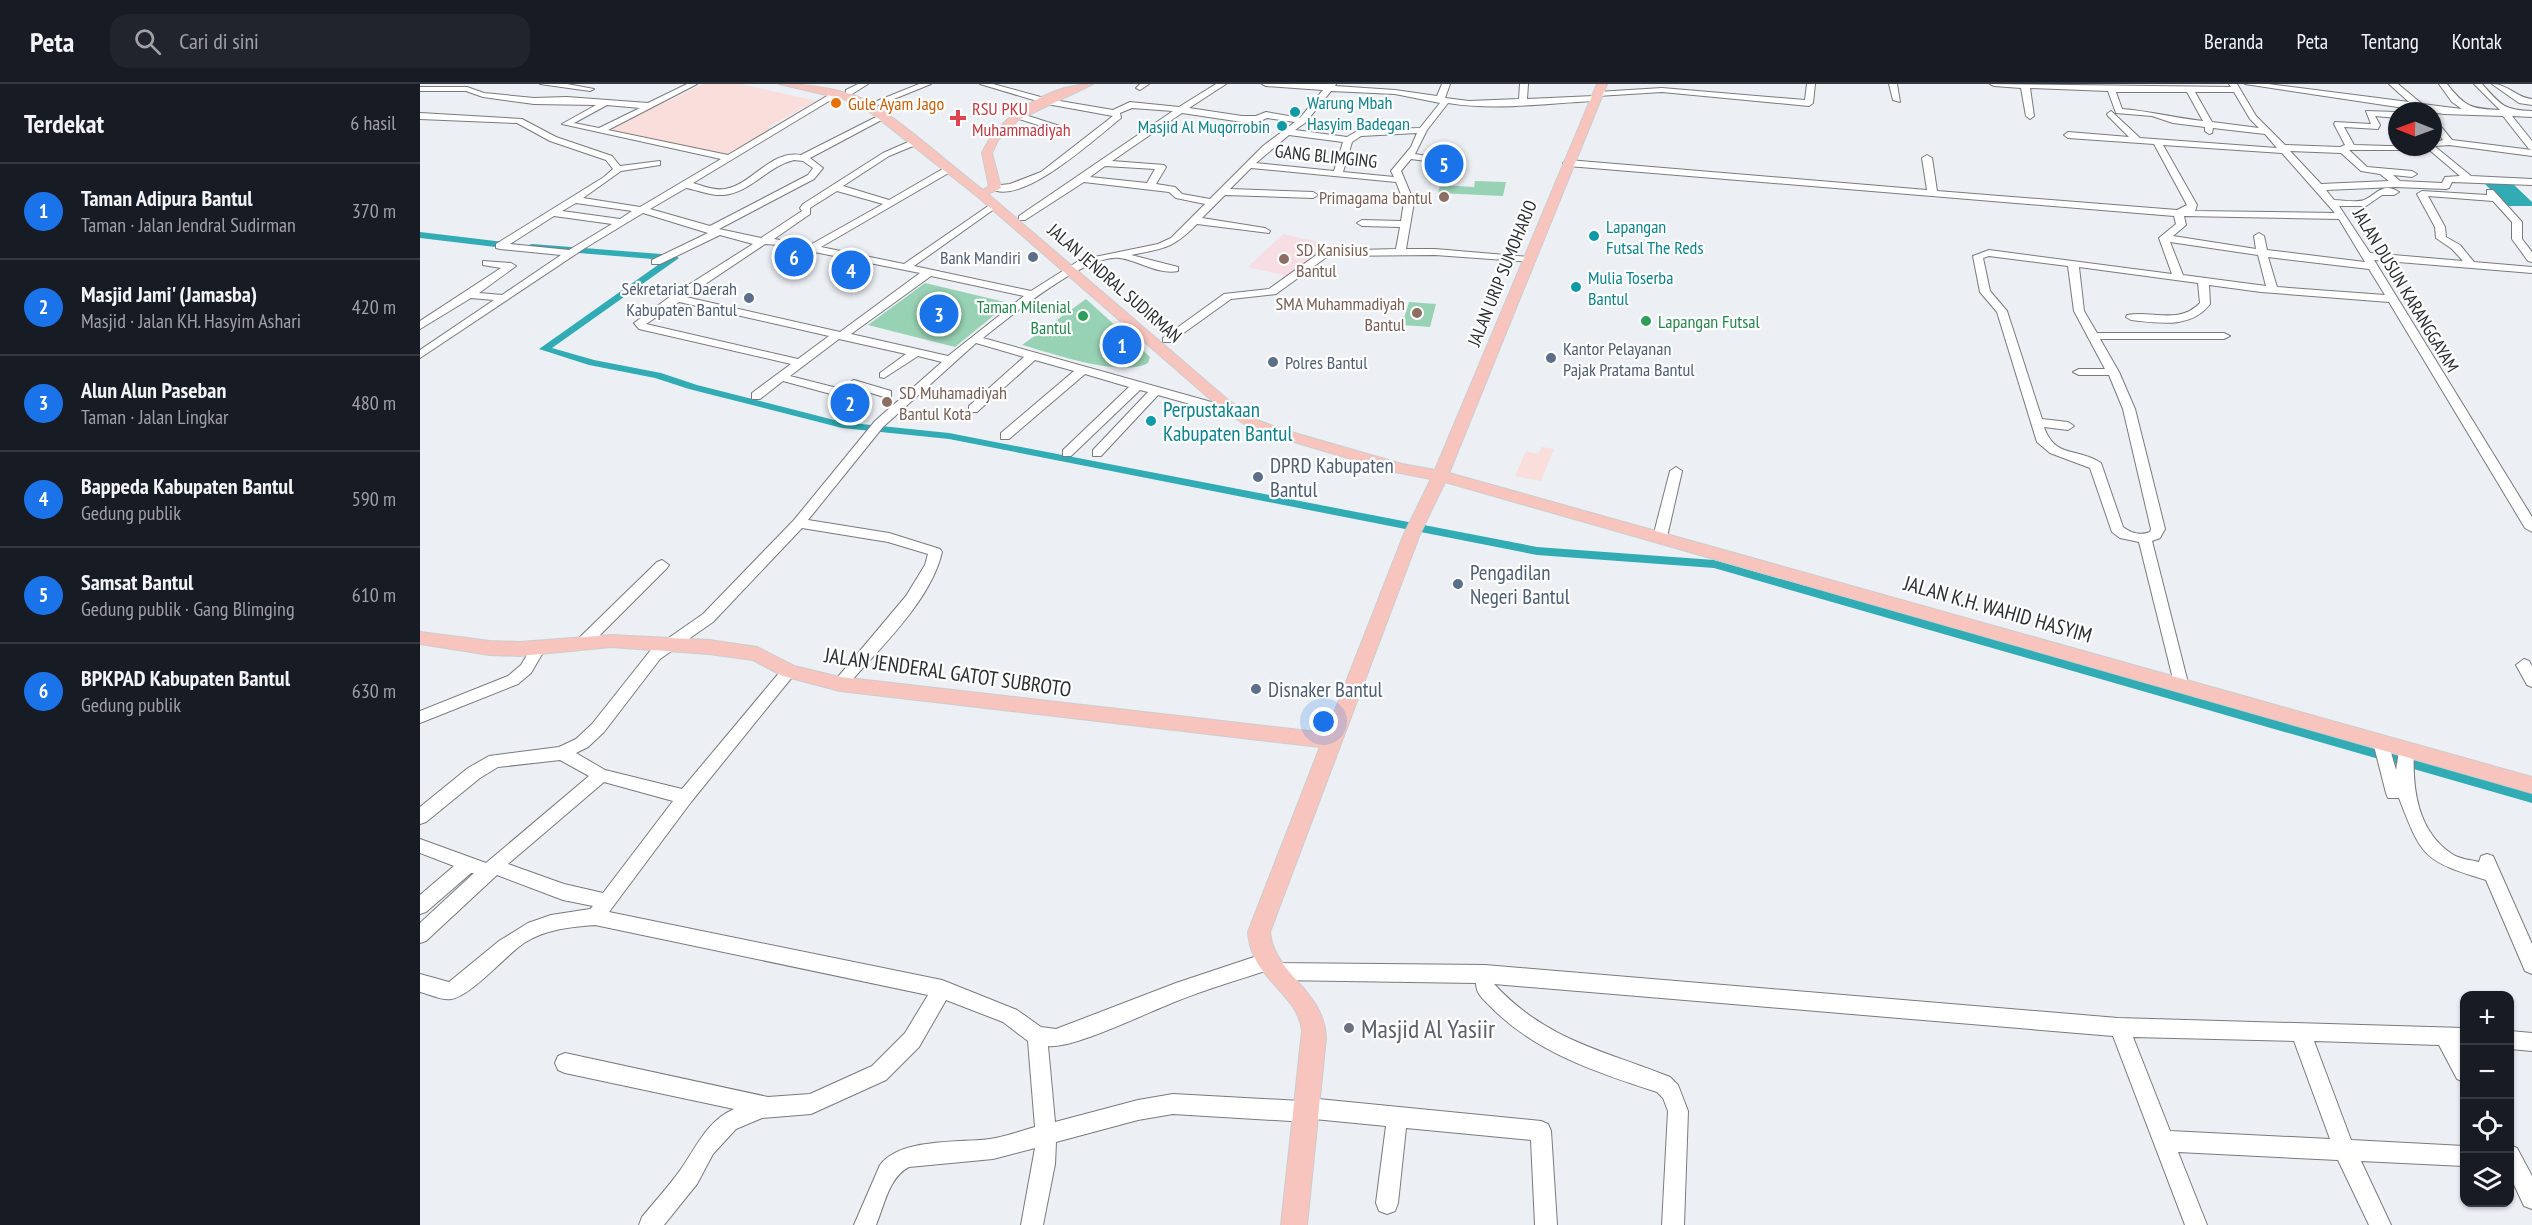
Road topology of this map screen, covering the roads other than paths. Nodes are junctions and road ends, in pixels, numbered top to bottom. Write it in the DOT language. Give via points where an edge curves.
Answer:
graph roads {
  1 [pos="485,84"];
  2 [pos="544,84"];
  3 [pos="601,84"];
  4 [pos="693,84"];
  5 [pos="784,84"];
  6 [pos="811,84"];
  7 [pos="864,84"];
  8 [pos="927,84"];
  9 [pos="984,84"];
  10 [pos="1088,84"];
  11 [pos="1222,84"];
  12 [pos="1266,84"];
  13 [pos="1446,84"];
  14 [pos="1524,84"];
  15 [pos="1811,84"];
  16 [pos="1893,84"];
  17 [pos="1994,84"];
  18 [pos="2249,84"];
  19 [pos="2393,84"];
  20 [pos="2443,84"];
  21 [pos="2478,84"];
  22 [pos="2496,84"];
  23 [pos="2025,85"];
  24 [pos="1330,86"];
  25 [pos="1012,87"];
  26 [pos="1664,87"];
  27 [pos="2234,87"];
  28 [pos="2301,87"];
  29 [pos="2351,87"];
  30 [pos="439,88"];
  31 [pos="420,89"];
  32 [pos="590,89"];
  33 [pos="2111,89"];
  34 [pos="476,90"];
  35 [pos="2190,90"];
  36 [pos="849,92"];
  37 [pos="1598,92"];
  38 [pos="835,94"];
  39 [pos="2351,98"];
  40 [pos="420,99"];
  41 [pos="567,100"];
  42 [pos="1047,100"];
  43 [pos="1897,100"];
  44 [pos="1442,101"];
  45 [pos="606,102"];
  46 [pos="1523,102"];
  47 [pos="2414,102"];
  48 [pos="2532,102"];
  49 [pos="876,103"];
  50 [pos="2388,103"];
  51 [pos="652,106"];
  52 [pos="1179,110"];
  53 [pos="2442,111"];
  54 [pos="2471,112"];
  55 [pos="1114,113"];
  56 [pos="2507,113"];
  57 [pos="2111,114"];
  58 [pos="2388,114"];
  59 [pos="2532,114"];
  60 [pos="420,116"];
  61 [pos="2030,116"];
  62 [pos="883,117"];
  63 [pos="1018,117"];
  64 [pos="1302,121"];
  65 [pos="2179,128"];
  66 [pos="2209,128"];
  67 [pos="906,130"];
  68 [pos="1423,130"];
  69 [pos="600,131"];
  70 [pos="1066,131"];
  71 [pos="1123,132"];
  72 [pos="1287,132"];
  73 [pos="2266,132"];
  74 [pos="2442,132"];
  75 [pos="2068,135"];
  76 [pos="1139,136"];
  77 [pos="2137,140"];
  78 [pos="1348,141"];
  79 [pos="915,142"];
  80 [pos="2157,142"];
  81 [pos="2449,142"];
  82 [pos="2185,144"];
  83 [pos="2442,144"];
  84 [pos="2532,147"];
  85 [pos="2388,148"];
  86 [pos="2347,149"];
  87 [pos="2284,150"];
  88 [pos="2532,153"];
  89 [pos="2442,155"];
  90 [pos="1408,156"];
  91 [pos="730,158"];
  92 [pos="1927,158"];
  93 [pos="801,159"];
  94 [pos="657,163"];
  95 [pos="1104,163"];
  96 [pos="1453,163"];
  97 [pos="1568,164"];
  98 [pos="1250,165"];
  99 [pos="618,169"];
  100 [pos="949,169"];
  101 [pos="2383,172"];
  102 [pos="1241,173"];
  103 [pos="1280,174"];
  104 [pos="1338,174"];
  105 [pos="2412,174"];
  106 [pos="2471,178"];
  107 [pos="1082,179"];
  108 [pos="1400,180"];
  109 [pos="2532,182"];
  110 [pos="2398,184"];
  111 [pos="687,185"];
  112 [pos="1151,185"];
  113 [pos="2319,187"];
  114 [pos="838,188"];
  115 [pos="991,189"];
  116 [pos="1222,192"];
  117 [pos="1932,192"];
  118 [pos="2416,192"];
  119 [pos="1313,195"];
  120 [pos="2496,198"];
  121 [pos="576,200"];
  122 [pos="1212,202"];
  123 [pos="891,203"];
  124 [pos="2332,203"];
  125 [pos="994,205"];
  126 [pos="642,210"];
  127 [pos="554,213"];
  128 [pos="2177,214"];
  129 [pos="2342,216"];
  130 [pos="1022,218"];
  131 [pos="1193,220"];
  132 [pos="621,222"];
  133 [pos="1362,223"];
  134 [pos="1407,224"];
  135 [pos="713,231"];
  136 [pos="1264,231"];
  137 [pos="2259,236"];
  138 [pos="2164,238"];
  139 [pos="764,242"];
  140 [pos="813,248"];
  141 [pos="572,250"];
  142 [pos="1401,251"];
  143 [pos="2262,253"];
  144 [pos="1119,254"];
  145 [pos="2367,256"];
  146 [pos="2532,259"];
  147 [pos="1529,260"];
  148 [pos="659,262"];
  149 [pos="488,263"];
  150 [pos="2073,263"];
  151 [pos="2470,263"];
  152 [pos="2374,266"];
  153 [pos="906,267"];
  154 [pos="1075,268"];
  155 [pos="1174,269"];
  156 [pos="2532,270"];
  157 [pos="929,272"];
  158 [pos="2179,279"];
  159 [pos="2203,282"];
  160 [pos="2273,290"];
  161 [pos="469,295"];
  162 [pos="1033,295"];
  163 [pos="505,297"];
  164 [pos="675,298"];
  165 [pos="2392,299"];
  166 [pos="2131,317"];
  167 [pos="420,326"];
  168 [pos="839,336"];
  169 [pos="2092,336"];
  170 [pos="2224,336"];
  171 [pos="974,339"];
  172 [pos="1167,340"];
  173 [pos="916,352"];
  174 [pos="420,355"];
  175 [pos="1032,356"];
  176 [pos="950,360"];
  177 [pos="800,363"];
  178 [pos="1082,370"];
  179 [pos="2079,372"];
  180 [pos="2113,372"];
  181 [pos="884,375"];
  182 [pos="782,377"];
  183 [pos="1139,384"];
  184 [pos="1157,389"];
  185 [pos="887,394"];
  186 [pos="756,396"];
  187 [pos="972,409"];
  188 [pos="1236,413"];
  189 [pos="2036,422"];
  190 [pos="2068,426"];
  191 [pos="1005,436"];
  192 [pos="1067,453"];
  193 [pos="1097,453"];
  194 [pos="1676,471"];
  195 [pos="1444,475"];
  196 [pos="799,523"];
  197 [pos="2532,528"];
  198 [pos="1660,537"];
  199 [pos="2145,539"];
  200 [pos="662,565"];
  201 [pos="420,638"];
  202 [pos="583,643"];
  203 [pos="672,644"];
  204 [pos="538,649"];
  205 [pos="2524,665"];
  206 [pos="789,671"];
  207 [pos="2532,681"];
  208 [pos="2180,683"];
  209 [pos="840,684"];
  210 [pos="420,717"];
  211 [pos="1330,741"];
  212 [pos="2382,747"];
  213 [pos="562,753"];
  214 [pos="2401,763"];
  215 [pos="601,775"];
  216 [pos="2532,785"];
  217 [pos="2394,793"];
  218 [pos="685,797"];
  219 [pos="420,817"];
  220 [pos="420,846"];
  221 [pos="469,864"];
  222 [pos="491,868"];
  223 [pos="606,901"];
  224 [pos="420,906"];
  225 [pos="595,917"];
  226 [pos="420,934"];
  227 [pos="2532,965"];
  228 [pos="1272,967"];
  229 [pos="1485,974"];
  230 [pos="420,982"];
  231 [pos="942,989"];
  232 [pos="2119,1027"];
  233 [pos="2300,1031"];
  234 [pos="1037,1036"];
  235 [pos="2455,1037"];
  236 [pos="2514,1040"];
  237 [pos="2532,1042"];
  238 [pos="2460,1056"];
  239 [pos="565,1063"];
  240 [pos="770,1107"];
  241 [pos="1308,1110"];
  242 [pos="1397,1119"];
  243 [pos="1046,1136"];
  244 [pos="2165,1141"];
  245 [pos="2345,1152"];
  246 [pos="2460,1156"];
  247 [pos="2514,1164"];
  248 [pos="2531,1195"];
  249 [pos="1388,1203"];
  250 [pos="650,1225"];
  251 [pos="865,1225"];
  252 [pos="1032,1225"];
  253 [pos="1294,1225"];
  254 [pos="1546,1225"];
  255 [pos="1673,1225"];
  256 [pos="2196,1225"];
  257 [pos="2380,1225"];
  1 -- 34 [label="street"];
  2 -- 32 [label="street"];
  3 -- 32 [label="street"];
  4 -- 51 [label="street"];
  5 -- 38 [label="main road, JALAN JENDRAL SUDIRMAN"];
  6 -- 36 [label="main road, JALAN JENDRAL SUDIRMAN"];
  7 -- 36 [label="street"];
  8 -- 49 [label="street"];
  9 -- 25 [label="street"];
  10 -- 42 [label="main road"];
  11 -- 52 [label="street"];
  12 -- 24 [label="street"];
  13 -- 44 [label="street"];
  14 -- 46 [label="street"];
  15 -- 26 [label="street" via="1809,103"];
  16 -- 43 [label="street"];
  17 -- 23 [label="street"];
  18 -- 28 [label="street"];
  19 -- 47 [label="street"];
  20 -- 54 [label="street"];
  21 -- 56 [label="street"];
  22 -- 48 [label="street" via="2520,100"];
  23 -- 33 [label="street"];
  23 -- 61 [label="street"];
  24 -- 44 [label="street"];
  24 -- 64 [label="street"];
  25 -- 42 [label="street"];
  26 -- 37 [label="street"];
  27 -- 35 [label="street"];
  27 -- 73 [label="street, JALAN DUSUN KARANGGAYAM"];
  28 -- 39 [label="street"];
  29 -- 39 [label="street"];
  30 -- 31 [label="street"];
  30 -- 34 [label="street"];
  30 -- 40 [label="street"];
  32 -- 41 [label="street"];
  33 -- 35 [label="street"];
  33 -- 66 [label="street" via="2119,111 2153,114"];
  34 -- 41 [label="street" via="483,95 534,101"];
  35 -- 66 [label="street"];
  36 -- 49 [label="main road, JALAN JENDRAL SUDIRMAN"];
  37 -- 46 [label="street"];
  37 -- 97 [label="main road, JALAN URIP SUMOHARJO"];
  38 -- 62 [label="main road, JALAN JENDRAL SUDIRMAN" via="863,102"];
  38 -- 91 [label="street"];
  39 -- 50 [label="street"];
  41 -- 45 [label="street"];
  42 -- 55 [label="street"];
  42 -- 63 [label="main road"];
  44 -- 46 [label="street" via="1479,105"];
  44 -- 68 [label="street"];
  45 -- 51 [label="street"];
  45 -- 69 [label="street" via="566,124"];
  49 -- 67 [label="main road, JALAN JENDRAL SUDIRMAN"];
  51 -- 69 [label="street"];
  52 -- 55 [label="street" via="1135,104"];
  52 -- 64 [label="street" via="1250,120 1266,115"];
  52 -- 76 [label="street"];
  53 -- 54 [label="street"];
  54 -- 56 [label="street"];
  55 -- 115 [label="street" via="1118,116 1033,181 1016,188"];
  56 -- 59 [label="street"];
  56 -- 84 [label="street"];
  57 -- 77 [label="street"];
  58 -- 86 [label="street" via="2369,113 2375,127 2338,124"];
  60 -- 99 [label="street" via="519,121 553,139 609,158"];
  62 -- 67 [label="main road, JALAN JENDRAL SUDIRMAN"];
  62 -- 93 [label="street"];
  63 -- 70 [label="street"];
  63 -- 115 [label="main road" via="1000,131 988,149"];
  64 -- 72 [label="street"];
  65 -- 82 [label="street"];
  66 -- 73 [label="street"];
  67 -- 79 [label="main road, JALAN JENDRAL SUDIRMAN"];
  67 -- 115 [label="main road, JALAN JENDRAL SUDIRMAN"];
  68 -- 78 [label="street" via="1359,133"];
  68 -- 90 [label="street"];
  69 -- 91 [label="street"];
  71 -- 76 [label="street"];
  72 -- 78 [label="street"];
  72 -- 98 [label="street"];
  73 -- 87 [label="street, JALAN DUSUN KARANGGAYAM"];
  74 -- 81 [label="street"];
  75 -- 77 [label="street"];
  76 -- 95 [label="street"];
  77 -- 80 [label="street"];
  78 -- 104 [label="street"];
  79 -- 100 [label="main road, JALAN JENDRAL SUDIRMAN"];
  79 -- 114 [label="street" via="885,153"];
  80 -- 82 [label="street"];
  80 -- 128 [label="street" via="2193,205"];
  81 -- 83 [label="street"];
  81 -- 88 [label="street"];
  82 -- 87 [label="street"];
  85 -- 86 [label="street"];
  86 -- 87 [label="street"];
  86 -- 101 [label="street" via="2364,169"];
  87 -- 113 [label="street, JALAN DUSUN KARANGGAYAM"];
  89 -- 106 [label="street"];
  90 -- 96 [label="street"];
  90 -- 108 [label="street" via="1396,170"];
  91 -- 111 [label="street"];
  92 -- 117 [label="street"];
  93 -- 111 [label="street" via="781,160 725,192"];
  93 -- 135 [label="street" via="818,168 811,177"];
  94 -- 99 [label="street"];
  95 -- 107 [label="street"];
  95 -- 112 [label="street" via="1161,167"];
  97 -- 117 [label="street"];
  97 -- 147 [label="main road, JALAN URIP SUMOHARJO"];
  98 -- 102 [label="street"];
  98 -- 104 [label="street, GANG BLIMGING"];
  99 -- 121 [label="street"];
  100 -- 123 [label="street"];
  100 -- 125 [label="main road, JALAN JENDRAL SUDIRMAN"];
  101 -- 105 [label="street"];
  101 -- 110 [label="street"];
  102 -- 103 [label="street"];
  102 -- 116 [label="street"];
  104 -- 108 [label="street, GANG BLIMGING"];
  106 -- 109 [label="street"];
  106 -- 110 [label="street" via="2448,179 2443,186"];
  106 -- 120 [label="street"];
  107 -- 112 [label="street"];
  107 -- 130 [label="street"];
  108 -- 134 [label="street" via="1409,202"];
  110 -- 113 [label="street"];
  110 -- 118 [label="street"];
  111 -- 126 [label="street"];
  112 -- 122 [label="street" via="1174,189 1179,196"];
  113 -- 124 [label="street, JALAN DUSUN KARANGGAYAM"];
  114 -- 123 [label="street"];
  114 -- 139 [label="street" via="806,206 807,212"];
  115 -- 130 [label="main road, JALAN JENDRAL SUDIRMAN"];
  116 -- 119 [label="street"];
  116 -- 122 [label="street"];
  117 -- 128 [label="street"];
  118 -- 120 [label="street"];
  118 -- 124 [label="street" via="2380,192 2366,203"];
  118 -- 151 [label="street" via="2440,227 2441,238"];
  120 -- 146 [label="street" via="2517,222 2517,239"];
  121 -- 126 [label="street"];
  121 -- 127 [label="street"];
  122 -- 131 [label="street"];
  123 -- 140 [label="street"];
  124 -- 129 [label="street, JALAN DUSUN KARANGGAYAM"];
  125 -- 153 [label="street"];
  125 -- 154 [label="main road, JALAN JENDRAL SUDIRMAN"];
  126 -- 132 [label="street"];
  126 -- 135 [label="street"];
  127 -- 132 [label="street"];
  127 -- 141 [label="street" via="504,244"];
  128 -- 129 [label="street"];
  128 -- 138 [label="street" via="2181,225"];
  129 -- 145 [label="street, JALAN DUSUN KARANGGAYAM"];
  130 -- 154 [label="main road, JALAN JENDRAL SUDIRMAN"];
  131 -- 136 [label="street"];
  131 -- 144 [label="street" via="1170,243"];
  132 -- 141 [label="street"];
  133 -- 134 [label="street"];
  134 -- 142 [label="street"];
  135 -- 139 [label="street"];
  135 -- 148 [label="street"];
  137 -- 143 [label="street"];
  138 -- 143 [label="street"];
  138 -- 158 [label="street"];
  139 -- 140 [label="street"];
  139 -- 164 [label="street"];
  140 -- 153 [label="street"];
  141 -- 163 [label="street"];
  142 -- 147 [label="street"];
  142 -- 172 [label="street" via="1322,254 1272,292 1228,296"];
  143 -- 152 [label="street"];
  143 -- 160 [label="street"];
  144 -- 154 [label="street"];
  144 -- 155 [label="street"];
  145 -- 151 [label="street"];
  145 -- 152 [label="street, JALAN DUSUN KARANGGAYAM"];
  147 -- 195 [label="main road, JALAN URIP SUMOHARJO"];
  149 -- 161 [label="street" via="511,266"];
  150 -- 158 [label="street"];
  150 -- 169 [label="street" via="2076,300"];
  150 -- 189 [label="street" via="1989,253 1978,256 1985,292 2002,311"];
  151 -- 156 [label="street"];
  152 -- 165 [label="street, JALAN DUSUN KARANGGAYAM"];
  153 -- 157 [label="street"];
  154 -- 162 [label="street"];
  154 -- 172 [label="main road, JALAN JENDRAL SUDIRMAN"];
  154 -- 188 [label="main road, JALAN JENDRAL SUDIRMAN"];
  157 -- 162 [label="street"];
  157 -- 168 [label="street"];
  158 -- 159 [label="street"];
  159 -- 160 [label="street"];
  159 -- 166 [label="street" via="2205,304 2194,314 2175,319"];
  160 -- 165 [label="street"];
  161 -- 163 [label="street"];
  161 -- 167 [label="street"];
  162 -- 171 [label="street"];
  163 -- 174 [label="street"];
  164 -- 168 [label="street"];
  164 -- 177 [label="street" via="640,326"];
  165 -- 197 [label="street, JALAN DUSUN KARANGGAYAM"];
  168 -- 173 [label="street"];
  168 -- 177 [label="street"];
  169 -- 170 [label="street"];
  169 -- 180 [label="street"];
  171 -- 175 [label="street"];
  171 -- 176 [label="street"];
  172 -- 195 [label="main road, JALAN JENDRAL SUDIRMAN" via="1234,398 1266,420"];
  173 -- 176 [label="street"];
  173 -- 181 [label="street"];
  175 -- 178 [label="street"];
  175 -- 187 [label="street"];
  176 -- 196 [label="street" via="876,427"];
  177 -- 182 [label="street"];
  178 -- 183 [label="street"];
  178 -- 191 [label="street"];
  179 -- 180 [label="street"];
  180 -- 199 [label="street" via="2129,409 2158,529"];
  182 -- 185 [label="street" via="838,392 854,384"];
  182 -- 186 [label="street"];
  183 -- 184 [label="street"];
  183 -- 192 [label="street"];
  184 -- 188 [label="street"];
  184 -- 193 [label="street"];
  188 -- 195 [label="main road, JALAN JENDRAL SUDIRMAN" via="1262,428"];
  189 -- 190 [label="street"];
  189 -- 199 [label="street" via="2048,448 2096,466 2117,529"];
  194 -- 198 [label="street"];
  195 -- 198 [label="main road, JALAN K.H. WAHID HASYIM"];
  195 -- 211 [label="main road, JALAN URIP SUMOHARJO" via="1416,526"];
  196 -- 203 [label="street" via="708,618"];
  196 -- 209 [label="street" via="889,538 934,552 933,563 915,592"];
  198 -- 208 [label="main road, JALAN K.H. WAHID HASYIM"];
  199 -- 208 [label="street"];
  200 -- 202 [label="street"];
  201 -- 204 [label="main road, JALAN JENDERAL GATOT SUBROTO" via="490,648"];
  202 -- 203 [label="main road, JALAN JENDERAL GATOT SUBROTO"];
  202 -- 204 [label="main road, JALAN JENDERAL GATOT SUBROTO"];
  203 -- 206 [label="main road, JALAN JENDERAL GATOT SUBROTO" via="757,654"];
  203 -- 213 [label="street" via="655,655 591,735 576,748"];
  204 -- 210 [label="street" via="526,669 513,680"];
  205 -- 207 [label="street"];
  206 -- 209 [label="main road, JALAN JENDERAL GATOT SUBROTO"];
  206 -- 218 [label="street"];
  208 -- 212 [label="main road, JALAN K.H. WAHID HASYIM"];
  209 -- 211 [label="main road, JALAN JENDERAL GATOT SUBROTO"];
  211 -- 228 [label="main road, JALAN URIP SUMOHARJO" via="1262,921 1259,946"];
  212 -- 214 [label="main road, JALAN K.H. WAHID HASYIM"];
  212 -- 214 [label="street"];
  213 -- 215 [label="street"];
  213 -- 219 [label="street" via="495,761"];
  214 -- 216 [label="main road, JALAN K.H. WAHID HASYIM"];
  214 -- 217 [label="street"];
  214 -- 227 [label="street" via="2406,794 2426,844 2458,865 2490,867"];
  215 -- 218 [label="street"];
  215 -- 222 [label="street"];
  218 -- 223 [label="street"];
  220 -- 221 [label="street"];
  221 -- 222 [label="street"];
  221 -- 224 [label="street"];
  222 -- 223 [label="street" via="563,892"];
  222 -- 226 [label="street"];
  223 -- 225 [label="street"];
  225 -- 230 [label="street" via="555,920 530,928 450,991"];
  225 -- 231 [label="street"];
  228 -- 229 [label="street"];
  228 -- 234 [label="street" via="1176,992 1077,1032 1056,1038"];
  228 -- 241 [label="main road" via="1300,998 1313,1026"];
  229 -- 232 [label="street"];
  229 -- 255 [label="street" via="1485,988 1522,1023 1577,1055 1663,1084 1671,1092 1678,1111"];
  231 -- 234 [label="street" via="1010,1016"];
  231 -- 240 [label="street" via="912,1040 879,1073 812,1104"];
  232 -- 233 [label="street"];
  232 -- 244 [label="street"];
  233 -- 235 [label="street"];
  233 -- 245 [label="street"];
  234 -- 243 [label="street"];
  235 -- 238 [label="street"];
  236 -- 237 [label="street"];
  239 -- 240 [label="street"];
  240 -- 250 [label="street" via="743,1114 720,1130"];
  241 -- 242 [label="street"];
  241 -- 243 [label="street" via="1173,1104"];
  241 -- 253 [label="main road"];
  242 -- 249 [label="street"];
  242 -- 254 [label="street" via="1541,1131"];
  243 -- 251 [label="street" via="993,1149 901,1158 887,1172"];
  243 -- 252 [label="street"];
  244 -- 245 [label="street"];
  244 -- 256 [label="street"];
  245 -- 246 [label="street"];
  245 -- 257 [label="street"];
  247 -- 248 [label="street"];
}
